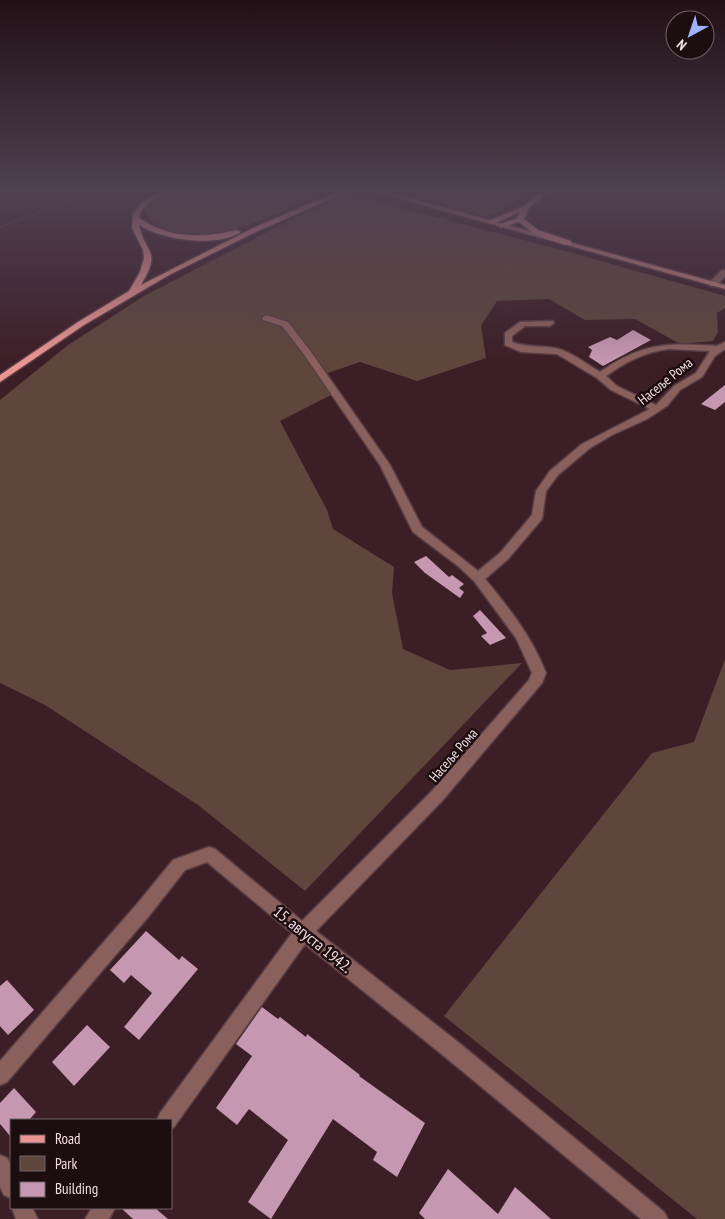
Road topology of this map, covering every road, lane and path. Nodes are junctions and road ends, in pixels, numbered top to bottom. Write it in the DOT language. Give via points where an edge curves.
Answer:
graph roads {
  1 [pos="146,248"];
  2 [pos="218,248"];
  3 [pos="585,248"];
  4 [pos="725,272"];
  5 [pos="713,284"];
  6 [pos="725,287"];
  7 [pos="132,294"];
  8 [pos="266,318"];
  9 [pos="550,323"];
  10 [pos="722,347"];
  11 [pos="600,376"];
  12 [pos="0,379"];
  13 [pos="657,409"];
  14 [pos="478,578"];
  15 [pos="303,932"];
  16 [pos="0,1074"];
  17 [pos="168,1119"];
  18 [pos="0,1165"];
  19 [pos="10,1186"];
  20 [pos="657,1219"];
  1 -- 7 [label="main road" via="148,259"];
  2 -- 7 [label="main road"];
  3 -- 5 [label="main road"];
  4 -- 5 [label="street"];
  5 -- 6 [label="main road"];
  7 -- 12 [label="main road"];
  8 -- 14 [label="street, Насеље Рома" via="285,324 306,351 385,465 418,529"];
  9 -- 11 [label="street" via="523,324 508,335 508,342 521,349 560,352"];
  10 -- 11 [label="street" via="653,347 620,362"];
  10 -- 13 [label="street, Насеље Рома" via="707,360 699,375 677,388"];
  11 -- 13 [label="street" via="614,388"];
  13 -- 14 [label="street, Насеље Рома" via="586,446 554,473 541,491 538,516 504,556"];
  14 -- 15 [label="street, Насеље Рома" via="521,634 535,659 539,673 535,683 437,796"];
  15 -- 16 [label="street, 15. августа 1942." via="210,854 179,865"];
  15 -- 17 [label="street, Насеље Рома"];
  15 -- 20 [label="street, 15. августа 1942."];
  18 -- 19 [label="street"];
}
